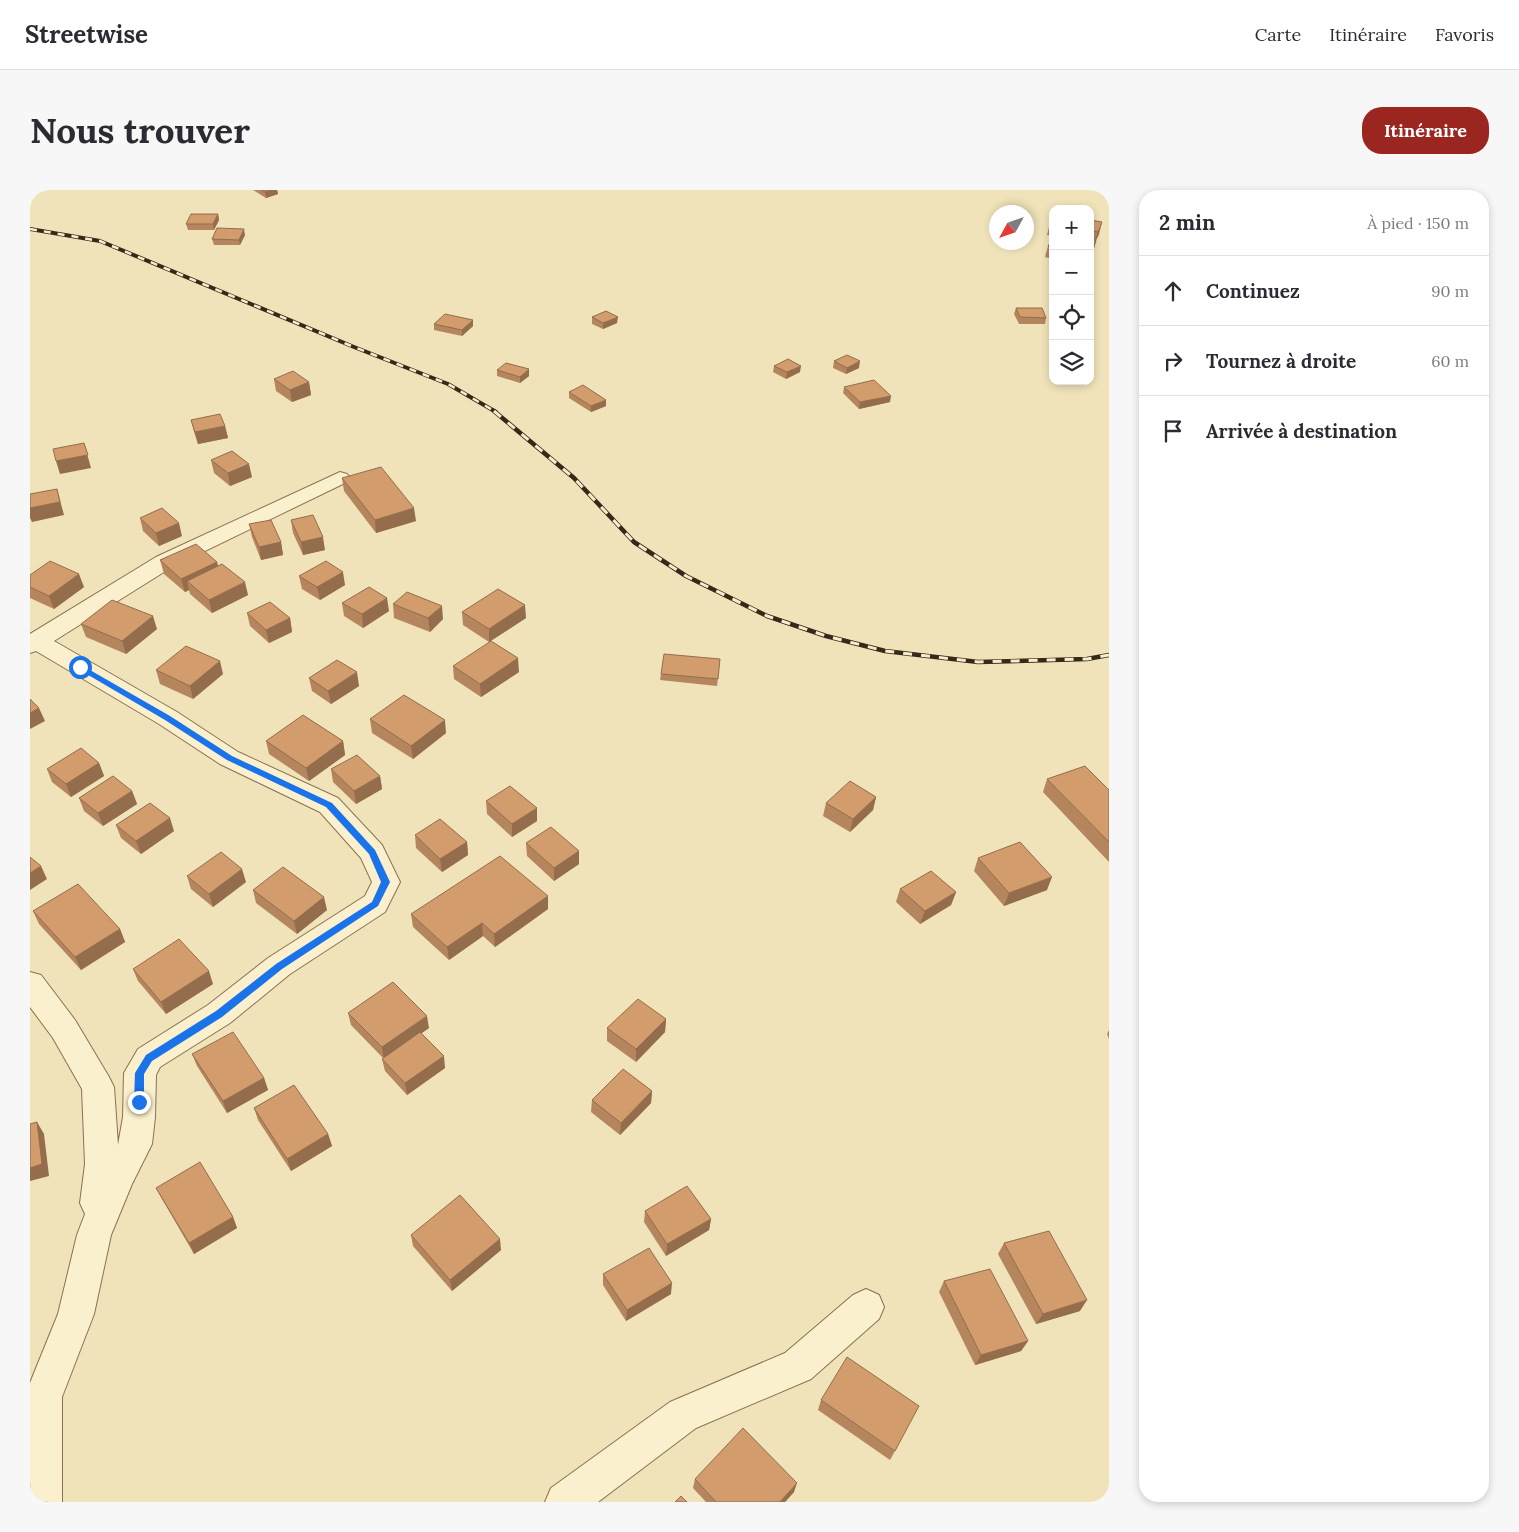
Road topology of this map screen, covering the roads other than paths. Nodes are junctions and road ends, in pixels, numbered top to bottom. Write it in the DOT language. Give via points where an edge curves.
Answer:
graph roads {
  1 [pos="340,478"];
  2 [pos="33,643"];
  3 [pos="30,984"];
  4 [pos="94,1235"];
  5 [pos="866,1308"];
  6 [pos="37,1384"];
  7 [pos="42,1502"];
  8 [pos="565,1502"];
  1 -- 2 [label="street" via="164,562"];
  2 -- 4 [label="street" via="168,718 230,758 329,805 372,852 386,882 375,904 279,966 219,1014 149,1058 140,1073 135,1144"];
  3 -- 4 [label="street" via="64,1028 98,1087 102,1164"];
  4 -- 6 [label="street" via="76,1314"];
  5 -- 8 [label="street" via="798,1366 683,1416"];
  6 -- 7 [label="street"];
}
